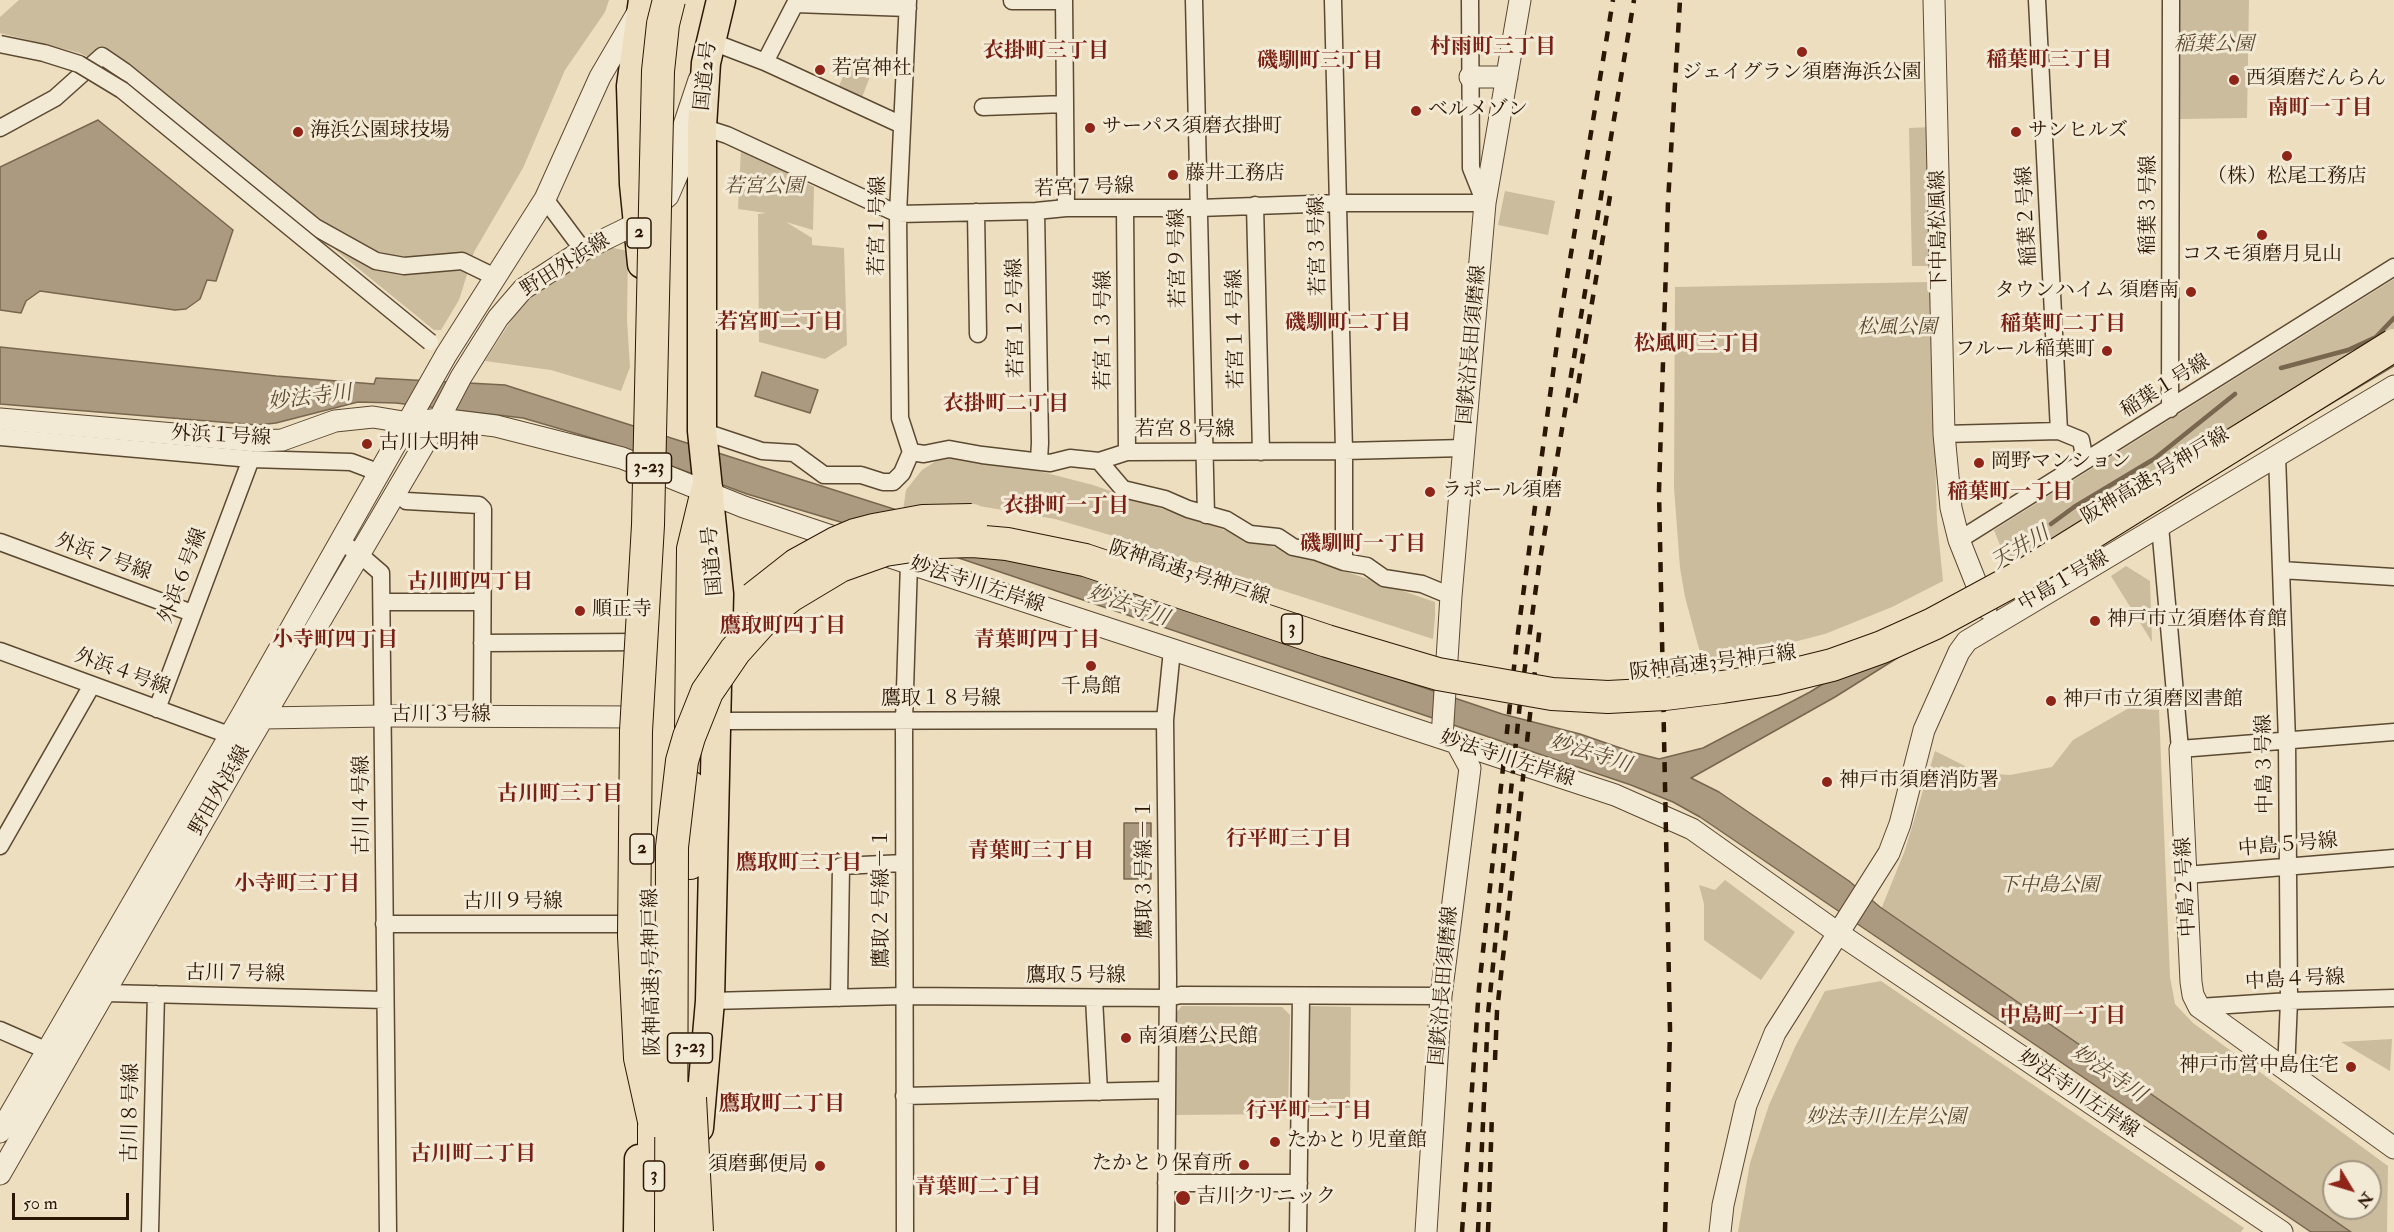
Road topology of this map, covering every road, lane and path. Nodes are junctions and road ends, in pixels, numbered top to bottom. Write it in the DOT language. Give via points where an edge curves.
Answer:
graph roads {
  1 [pos="721,0"];
  2 [pos="1064,0"];
  3 [pos="1194,0"];
  4 [pos="1333,0"];
  5 [pos="1470,0"];
  6 [pos="1521,0"];
  7 [pos="1934,0"];
  8 [pos="2037,0"];
  9 [pos="2171,0"];
  10 [pos="1012,1"];
  11 [pos="651,2"];
  12 [pos="908,4"];
  13 [pos="0,44"];
  14 [pos="708,52"];
  15 [pos="765,62"];
  16 [pos="1470,77"];
  17 [pos="1507,77"];
  18 [pos="1065,104"];
  19 [pos="983,107"];
  20 [pos="902,125"];
  21 [pos="702,127"];
  22 [pos="0,128"];
  23 [pos="545,199"];
  24 [pos="1339,203"];
  25 [pos="1485,203"];
  26 [pos="1256,205"];
  27 [pos="1066,208"];
  28 [pos="1125,208"];
  29 [pos="1199,208"];
  30 [pos="1036,211"];
  31 [pos="976,212"];
  32 [pos="898,214"];
  33 [pos="638,223"];
  34 [pos="584,250"];
  35 [pos="2394,267"];
  36 [pos="495,277"];
  37 [pos="978,333"];
  38 [pos="2394,334"];
  39 [pos="2394,345"];
  40 [pos="441,364"];
  41 [pos="2394,386"];
  42 [pos="2170,410"];
  43 [pos="442,414"];
  44 [pos="413,416"];
  45 [pos="0,419"];
  46 [pos="702,431"];
  47 [pos="2059,431"];
  48 [pos="1944,434"];
  49 [pos="0,437"];
  50 [pos="1464,448"];
  51 [pos="1344,451"];
  52 [pos="911,452"];
  53 [pos="1127,452"];
  54 [pos="1205,452"];
  55 [pos="1261,452"];
  56 [pos="2277,455"];
  57 [pos="250,459"];
  58 [pos="1038,460"];
  59 [pos="1099,461"];
  60 [pos="2085,461"];
  61 [pos="644,467"];
  62 [pos="380,473"];
  63 [pos="707,491"];
  64 [pos="406,501"];
  65 [pos="1206,515"];
  66 [pos="2160,526"];
  67 [pos="1959,540"];
  68 [pos="340,541"];
  69 [pos="0,542"];
  70 [pos="359,554"];
  71 [pos="899,560"];
  72 [pos="1344,562"];
  73 [pos="2281,570"];
  74 [pos="2394,578"];
  75 [pos="1451,596"];
  76 [pos="382,602"];
  77 [pos="482,602"];
  78 [pos="1985,606"];
  79 [pos="192,613"];
  80 [pos="642,642"];
  81 [pos="482,643"];
  82 [pos="1172,650"];
  83 [pos="0,651"];
  84 [pos="744,653"];
  85 [pos="92,685"];
  86 [pos="157,709"];
  87 [pos="253,716"];
  88 [pos="384,716"];
  89 [pos="482,716"];
  90 [pos="641,717"];
  91 [pos="1165,720"];
  92 [pos="717,721"];
  93 [pos="904,721"];
  94 [pos="2394,732"];
  95 [pos="228,735"];
  96 [pos="1447,735"];
  97 [pos="2287,741"];
  98 [pos="2180,749"];
  99 [pos="0,846"];
  100 [pos="2394,858"];
  101 [pos="904,863"];
  102 [pos="2288,867"];
  103 [pos="2186,875"];
  104 [pos="384,924"];
  105 [pos="643,924"];
  106 [pos="1843,925"];
  107 [pos="87,982"];
  108 [pos="106,993"];
  109 [pos="156,994"];
  110 [pos="904,996"];
  111 [pos="1301,996"];
  112 [pos="1441,996"];
  113 [pos="839,998"];
  114 [pos="1094,998"];
  115 [pos="1167,998"];
  116 [pos="2394,998"];
  117 [pos="385,1000"];
  118 [pos="710,1001"];
  119 [pos="2289,1001"];
  120 [pos="2199,1007"];
  121 [pos="0,1030"];
  122 [pos="56,1055"];
  123 [pos="2286,1071"];
  124 [pos="1166,1090"];
  125 [pos="1099,1092"];
  126 [pos="904,1096"];
  127 [pos="654,1121"];
  128 [pos="0,1132"];
  129 [pos="2394,1148"];
  130 [pos="0,1174"];
  131 [pos="1166,1183"];
  132 [pos="1299,1183"];
  133 [pos="150,1232"];
  134 [pos="388,1232"];
  135 [pos="638,1232"];
  136 [pos="654,1232"];
  137 [pos="671,1232"];
  138 [pos="691,1232"];
  139 [pos="697,1232"];
  140 [pos="905,1232"];
  141 [pos="1166,1232"];
  142 [pos="1298,1232"];
  143 [pos="1426,1232"];
  144 [pos="1720,1232"];
  145 [pos="2282,1232"];
  1 -- 14 [label="highway, 国道2号"];
  2 -- 10 [label="street"];
  2 -- 18 [label="street"];
  3 -- 29 [label="street, 若宮９号線"];
  4 -- 24 [label="street, 若宮３号線"];
  5 -- 16 [label="street"];
  6 -- 17 [label="street, 国鉄沿長田須磨線"];
  7 -- 48 [label="street, 下中島松風線"];
  8 -- 47 [label="street, 稲葉２号線"];
  9 -- 42 [label="street, 稲葉３号線"];
  11 -- 23 [label="street, 野田外浜線" via="600,77"];
  11 -- 33 [label="highway, 2" via="631,86"];
  11 -- 127 [label="highway, 3-23, bridge" via="663,24 658,70 648,525 636,731 634,936 640,1058"];
  12 -- 15 [label="street" via="795,4"];
  12 -- 20 [label="street, 若宮１号線"];
  13 -- 40 [label="street, bridge" via="79,64 122,90 429,342"];
  14 -- 15 [label="street"];
  14 -- 21 [label="highway, 国道2号"];
  14 -- 33 [label="street, 野田外浜線" via="683,128 678,174 668,196"];
  15 -- 20 [label="street"];
  16 -- 17 [label="street"];
  16 -- 25 [label="street" via="1471,168"];
  17 -- 25 [label="street, 国鉄沿長田須磨線"];
  18 -- 19 [label="street"];
  18 -- 27 [label="street"];
  20 -- 32 [label="street, 若宮１号線"];
  21 -- 32 [label="street, 若宮７号線"];
  21 -- 46 [label="highway, 国道2号"];
  22 -- 36 [label="street" via="55,98 102,56 325,233 376,261 404,266 462,261"];
  23 -- 34 [label="street"];
  23 -- 36 [label="street, 野田外浜線"];
  24 -- 25 [label="street, 若宮７号線"];
  24 -- 26 [label="street, 若宮７号線"];
  24 -- 51 [label="street, 若宮３号線"];
  25 -- 50 [label="street, 国鉄沿長田須磨線"];
  26 -- 29 [label="street, 若宮７号線"];
  26 -- 55 [label="street, 若宮１４号線"];
  27 -- 28 [label="street, 若宮７号線"];
  27 -- 30 [label="street, 若宮７号線"];
  28 -- 29 [label="street, 若宮７号線"];
  28 -- 53 [label="street, 若宮１３号線"];
  29 -- 54 [label="street, 若宮９号線"];
  30 -- 31 [label="street, 若宮７号線"];
  30 -- 58 [label="street, 若宮１２号線"];
  31 -- 32 [label="street, 若宮７号線"];
  31 -- 37 [label="street"];
  32 -- 52 [label="street, 若宮１号線" via="900,418"];
  33 -- 34 [label="street, 野田外浜線"];
  33 -- 61 [label="highway, 2" via="644,322"];
  34 -- 43 [label="street, 野田外浜線" via="524,289 498,318"];
  35 -- 42 [label="street, 稲葉１号線"];
  36 -- 40 [label="street, 野田外浜線"];
  38 -- 127 [label="highway, 阪神高速3号神戸線 / 3, bridge" via="1965,589 1826,647 1724,667 1671,674 1551,674 1439,655 1076,537 1014,525 923,521 874,530 836,543 781,575 745,607 698,668 676,716 661,774 653,844"];
  39 -- 137 [label="highway, 阪神高速3号神戸線 / 3, bridge" via="2029,572 1933,624 1832,665 1722,687 1608,697 1552,694 1438,674 1085,560 1007,544 938,542 885,550 840,566 790,596 752,630 707,692 686,745 672,847"];
  40 -- 44 [label="street, 野田外浜線"];
  41 -- 56 [label="street, 中島１号線"];
  42 -- 60 [label="street, 稲葉１号線"];
  43 -- 44 [label="street, 外浜１号線"];
  43 -- 61 [label="street, 外浜１号線"];
  43 -- 70 [label="street, 野田外浜線"];
  44 -- 45 [label="street, 外浜１号線" via="335,421 282,440 256,441"];
  44 -- 62 [label="street, 野田外浜線"];
  46 -- 52 [label="street" via="762,451 794,453 824,475 861,474 883,482 893,482 902,473"];
  46 -- 63 [label="highway, 国道2号"];
  47 -- 48 [label="street"];
  47 -- 60 [label="street" via="2081,440"];
  48 -- 67 [label="street, 下中島松風線" via="1951,508"];
  49 -- 57 [label="street"];
  50 -- 51 [label="street, 若宮８号線"];
  50 -- 75 [label="street, 国鉄沿長田須磨線"];
  51 -- 55 [label="street, 若宮８号線"];
  51 -- 72 [label="street, 若宮３号線"];
  52 -- 58 [label="street, 若宮８号線" via="924,454 949,449"];
  53 -- 54 [label="street, 若宮８号線"];
  53 -- 59 [label="street, 若宮８号線"];
  54 -- 55 [label="street, 若宮８号線"];
  54 -- 65 [label="street, 若宮９号線"];
  56 -- 66 [label="street, 中島１号線"];
  56 -- 73 [label="street, 中島３号線"];
  57 -- 62 [label="street" via="351,462"];
  57 -- 79 [label="street, 外浜６号線"];
  58 -- 59 [label="street, 若宮８号線"];
  59 -- 65 [label="street" via="1123,489 1165,499"];
  60 -- 67 [label="street, 稲葉１号線"];
  61 -- 63 [label="street, 妙法寺川左岸線"];
  61 -- 80 [label="highway, 2"];
  62 -- 68 [label="street, 野田外浜線"];
  63 -- 71 [label="street, 妙法寺川左岸線"];
  63 -- 92 [label="highway, 国道2号" via="719,594"];
  63 -- 139 [label="highway, 3-23, bridge" via="693,549 690,1098"];
  64 -- 77 [label="street" via="479,505 483,509"];
  65 -- 72 [label="street" via="1227,520 1250,534 1278,537 1293,547"];
  66 -- 78 [label="street, 中島１号線"];
  66 -- 98 [label="street, 中島２号線"];
  67 -- 78 [label="street, 下中島松風線"];
  68 -- 70 [label="street, 古川４号線"];
  68 -- 87 [label="street, 野田外浜線"];
  69 -- 79 [label="street, 外浜７号線"];
  70 -- 76 [label="street, 古川４号線" via="381,573"];
  70 -- 87 [label="street, 野田外浜線"];
  71 -- 82 [label="street, 妙法寺川左岸線"];
  71 -- 84 [label="street" via="849,572 816,590 783,612"];
  71 -- 93 [label="street, 鷹取２号線－１"];
  72 -- 75 [label="street" via="1367,566 1384,578 1422,584"];
  73 -- 74 [label="street"];
  73 -- 97 [label="street, 中島３号線"];
  75 -- 96 [label="street, 国鉄沿長田須磨線" via="1444,692"];
  76 -- 77 [label="street"];
  76 -- 88 [label="street, 古川４号線"];
  77 -- 81 [label="street"];
  78 -- 106 [label="street, 中島１号線" via="1959,652 1924,730 1893,843"];
  79 -- 86 [label="street, 外浜６号線"];
  80 -- 81 [label="street"];
  80 -- 90 [label="highway, 2"];
  81 -- 89 [label="street"];
  82 -- 91 [label="street, 鷹取３号線－１"];
  82 -- 96 [label="street, 妙法寺川左岸線"];
  83 -- 85 [label="street, 外浜４号線"];
  85 -- 86 [label="street, 外浜４号線"];
  85 -- 99 [label="street"];
  86 -- 95 [label="street, 外浜４号線"];
  87 -- 88 [label="street, 古川３号線"];
  87 -- 95 [label="street, 野田外浜線"];
  87 -- 108 [label="street, 野田外浜線"];
  88 -- 89 [label="street, 古川３号線"];
  88 -- 104 [label="street, 古川４号線"];
  89 -- 90 [label="street, 古川３号線"];
  90 -- 105 [label="highway, 2"];
  91 -- 93 [label="street, 鷹取１８号線"];
  91 -- 115 [label="street, 鷹取３号線－１"];
  92 -- 93 [label="street, 鷹取１８号線"];
  92 -- 118 [label="highway, 国道2号"];
  93 -- 101 [label="street, 鷹取２号線－１"];
  94 -- 97 [label="street"];
  95 -- 107 [label="street, 野田外浜線"];
  96 -- 106 [label="street, 妙法寺川左岸線" via="1615,795 1692,829"];
  96 -- 112 [label="street, 国鉄沿長田須磨線" via="1470,768"];
  97 -- 98 [label="street"];
  97 -- 102 [label="street, 中島３号線"];
  98 -- 103 [label="street, 中島２号線"];
  100 -- 102 [label="street, 中島５号線"];
  101 -- 110 [label="street, 鷹取２号線－１"];
  101 -- 113 [label="street" via="841,867"];
  102 -- 103 [label="street, 中島５号線"];
  102 -- 119 [label="street, 中島３号線"];
  103 -- 120 [label="street, 中島２号線" via="2191,982"];
  104 -- 105 [label="street, 古川９号線"];
  104 -- 117 [label="street, 古川４号線"];
  105 -- 135 [label="highway, 2"];
  106 -- 144 [label="street, 中島１号線" via="1775,1033 1746,1105"];
  106 -- 145 [label="street, 妙法寺川左岸線"];
  107 -- 108 [label="street, 古川７号線"];
  107 -- 122 [label="street, 野田外浜線"];
  108 -- 109 [label="street, 古川７号線"];
  108 -- 122 [label="street, 野田外浜線"];
  109 -- 117 [label="street, 古川７号線"];
  109 -- 133 [label="street, 古川８号線"];
  110 -- 113 [label="street, 鷹取５号線"];
  110 -- 114 [label="street, 鷹取５号線"];
  110 -- 126 [label="street, 鷹取２号線－１"];
  111 -- 112 [label="street, 鷹取５号線"];
  111 -- 115 [label="street, 鷹取５号線"];
  111 -- 132 [label="street"];
  112 -- 143 [label="street, 国鉄沿長田須磨線"];
  113 -- 118 [label="street, 鷹取５号線"];
  114 -- 115 [label="street, 鷹取５号線"];
  114 -- 125 [label="street"];
  115 -- 124 [label="street, 鷹取３号線－１"];
  116 -- 119 [label="street, 中島４号線"];
  117 -- 134 [label="street, 古川４号線"];
  118 -- 138 [label="highway, 国道2号"];
  119 -- 120 [label="street, 中島４号線"];
  119 -- 123 [label="street, 中島３号線"];
  120 -- 123 [label="street"];
  121 -- 122 [label="street"];
  122 -- 128 [label="street, 野田外浜線"];
  122 -- 130 [label="street, 野田外浜線"];
  123 -- 129 [label="street"];
  124 -- 125 [label="street"];
  124 -- 131 [label="street, 鷹取３号線－１"];
  125 -- 126 [label="street"];
  126 -- 140 [label="street, 鷹取２号線－１"];
  127 -- 136 [label="highway, 阪神高速3号神戸線 / 3"];
  131 -- 132 [label="street"];
  131 -- 141 [label="street, 鷹取３号線－１"];
  132 -- 142 [label="street"];
}
